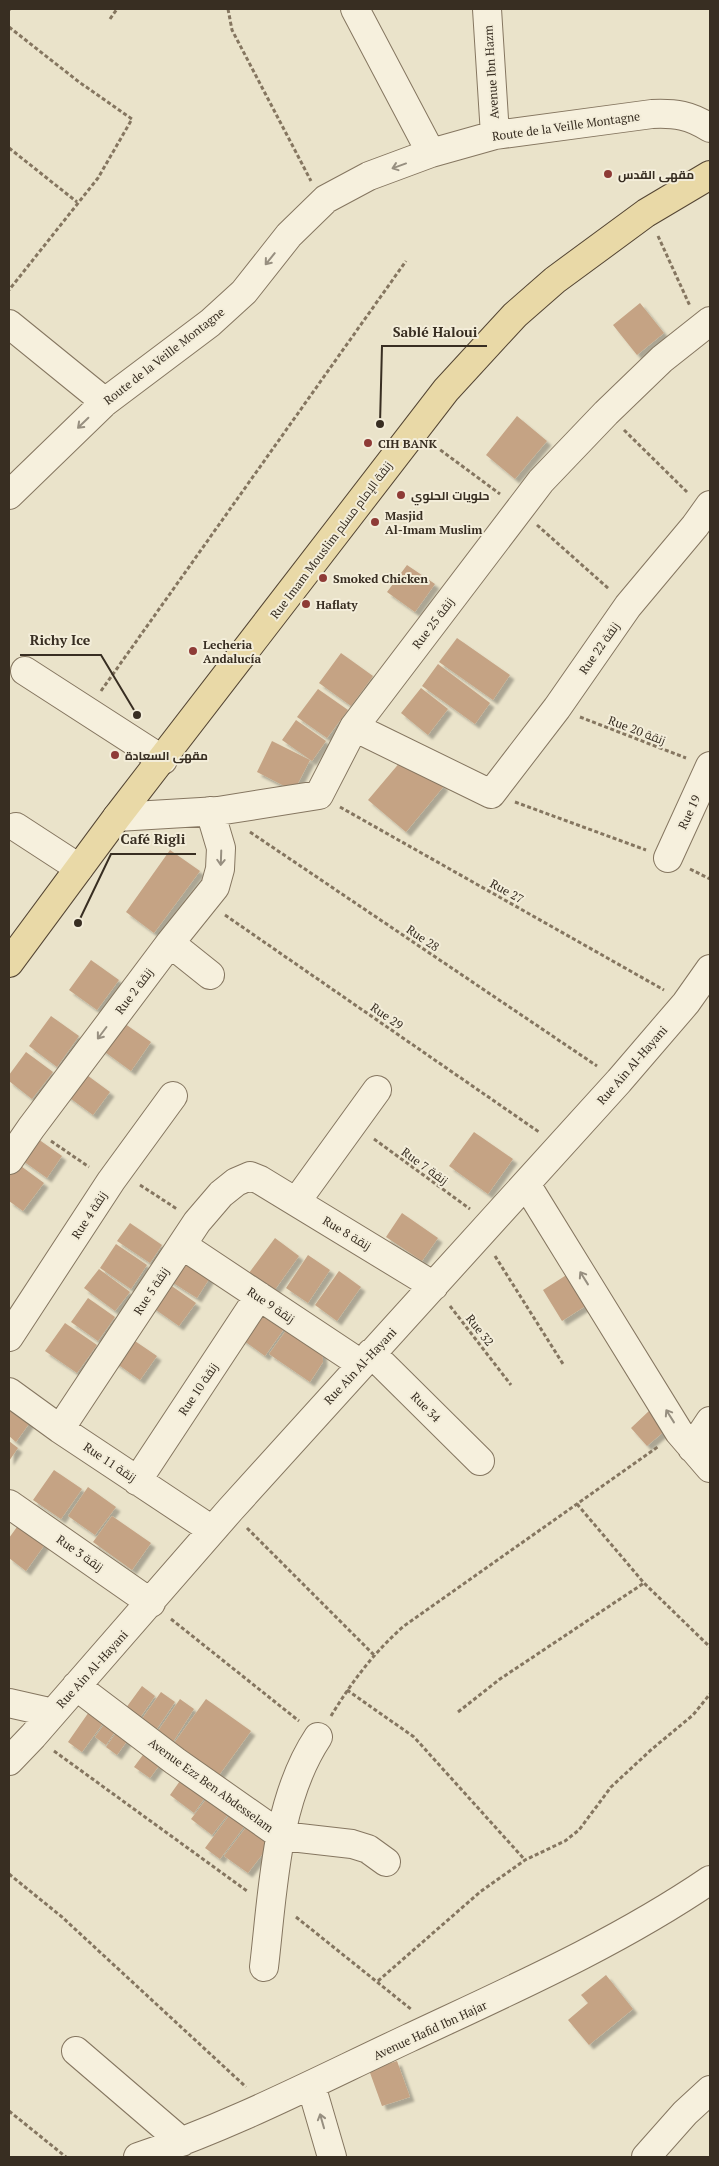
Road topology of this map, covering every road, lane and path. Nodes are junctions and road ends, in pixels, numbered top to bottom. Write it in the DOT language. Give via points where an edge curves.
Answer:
graph roads {
  1 [pos="117,9"];
  2 [pos="228,9"];
  3 [pos="355,9"];
  4 [pos="487,9"];
  5 [pos="110,19"];
  6 [pos="9,27"];
  7 [pos="710,128"];
  8 [pos="495,135"];
  9 [pos="9,148"];
  10 [pos="431,153"];
  11 [pos="710,175"];
  12 [pos="326,198"];
  13 [pos="78,202"];
  14 [pos="656,234"];
  15 [pos="406,262"];
  16 [pos="9,290"];
  17 [pos="9,324"];
  18 [pos="705,325"];
  19 [pos="105,402"];
  20 [pos="606,413"];
  21 [pos="9,495"];
  22 [pos="708,507"];
  23 [pos="25,671"];
  24 [pos="557,708"];
  25 [pos="86,712"];
  26 [pos="354,727"];
  27 [pos="163,760"];
  28 [pos="710,767"];
  29 [pos="491,794"];
  30 [pos="319,795"];
  31 [pos="214,811"];
  32 [pos="117,817"];
  33 [pos="16,828"];
  34 [pos="668,858"];
  35 [pos="79,868"];
  36 [pos="710,879"];
  37 [pos="204,900"];
  38 [pos="170,943"];
  39 [pos="9,963"];
  40 [pos="710,969"];
  41 [pos="210,975"];
  42 [pos="686,1003"];
  43 [pos="619,1081"];
  44 [pos="377,1090"];
  45 [pos="173,1096"];
  46 [pos="352,1124"];
  47 [pos="17,1142"];
  48 [pos="560,1147"];
  49 [pos="114,1176"];
  50 [pos="260,1180"];
  51 [pos="526,1184"];
  52 [pos="296,1202"];
  53 [pos="197,1222"];
  54 [pos="484,1228"];
  55 [pos="182,1245"];
  56 [pos="434,1286"];
  57 [pos="259,1296"];
  58 [pos="9,1337"];
  59 [pos="366,1358"];
  60 [pos="563,1364"];
  61 [pos="511,1385"];
  62 [pos="9,1392"];
  63 [pos="710,1421"];
  64 [pos="60,1429"];
  65 [pos="686,1440"];
  66 [pos="480,1462"];
  67 [pos="710,1468"];
  68 [pos="137,1481"];
  69 [pos="9,1504"];
  70 [pos="577,1504"];
  71 [pos="221,1520"];
  72 [pos="644,1584"];
  73 [pos="151,1603"];
  74 [pos="710,1646"];
  75 [pos="374,1655"];
  76 [pos="76,1686"];
  77 [pos="347,1690"];
  78 [pos="710,1694"];
  79 [pos="9,1703"];
  80 [pos="458,1712"];
  81 [pos="53,1713"];
  82 [pos="33,1736"];
  83 [pos="318,1737"];
  84 [pos="9,1761"];
  85 [pos="282,1836"];
  86 [pos="525,1860"];
  87 [pos="386,1862"];
  88 [pos="9,1874"];
  89 [pos="710,1880"];
  90 [pos="271,1903"];
  91 [pos="264,1968"];
  92 [pos="378,1981"];
  93 [pos="433,2028"];
  94 [pos="76,2051"];
  95 [pos="311,2085"];
  96 [pos="710,2090"];
  97 [pos="267,2106"];
  98 [pos="9,2111"];
  99 [pos="182,2142"];
  100 [pos="66,2157"];
  101 [pos="138,2157"];
  102 [pos="332,2157"];
  103 [pos="646,2157"];
  1 -- 5 [label="path"];
  2 -- 12 [label="path" via="232,30 311,181"];
  3 -- 10 [label="street"];
  4 -- 8 [label="street, Avenue Ibn Hazm"];
  6 -- 13 [label="path" via="132,119 98,178"];
  7 -- 8 [label="street, Route de la Veille Montagne" via="693,118 674,113"];
  8 -- 10 [label="street, Route de la Veille Montagne"];
  9 -- 13 [label="path"];
  10 -- 12 [label="street, Route de la Veille Montagne, one-way" via="369,176"];
  11 -- 27 [label="main road, Rue Imam Mouslim زنقة الإمام مسلم" via="608,240 515,314 446,390"];
  12 -- 19 [label="street, Route de la Veille Montagne, one-way" via="288,235 244,292 210,323"];
  13 -- 16 [label="path"];
  14 -- 18 [label="path"];
  15 -- 25 [label="path"];
  17 -- 19 [label="street"];
  18 -- 20 [label="street, Rue 25 زنقة" via="662,359"];
  19 -- 21 [label="street, Route de la Veille Montagne, one-way"];
  20 -- 22 [label="path"];
  20 -- 26 [label="street, Rue 25 زنقة" via="541,481"];
  22 -- 24 [label="street, Rue 22 زنقة" via="628,606"];
  23 -- 25 [label="street"];
  24 -- 28 [label="path, Rue 20 زنقة"];
  24 -- 29 [label="street, Rue 22 زنقة"];
  25 -- 27 [label="street"];
  26 -- 29 [label="street"];
  26 -- 30 [label="street, Rue 25 زنقة"];
  27 -- 32 [label="main road, Rue Imam Mouslim زنقة الإمام مسلم"];
  28 -- 34 [label="street, Rue 19"];
  29 -- 34 [label="path"];
  30 -- 31 [label="street"];
  30 -- 42 [label="path, Rue 27"];
  31 -- 32 [label="street"];
  31 -- 37 [label="street, Rue 2 زنقة, one-way" via="221,848 220,868 215,887"];
  31 -- 43 [label="path, Rue 28"];
  32 -- 35 [label="main road, Rue Imam Mouslim زنقة الإمام مسلم"];
  33 -- 35 [label="street"];
  34 -- 36 [label="path"];
  35 -- 39 [label="main road, Rue Imam Mouslim زنقة الإمام مسلم"];
  37 -- 38 [label="street, Rue 2 زنقة"];
  37 -- 48 [label="path, Rue 29"];
  38 -- 41 [label="street"];
  38 -- 47 [label="street, Rue 2 زنقة, one-way"];
  40 -- 42 [label="street, Rue Ain Al-Hayani"];
  42 -- 43 [label="street, Rue Ain Al-Hayani"];
  43 -- 48 [label="street, Rue Ain Al-Hayani"];
  44 -- 46 [label="street"];
  45 -- 49 [label="street, Rue 4 زنقة"];
  46 -- 52 [label="street"];
  46 -- 54 [label="path, Rue 7 زنقة"];
  47 -- 49 [label="path"];
  48 -- 51 [label="street, Rue Ain Al-Hayani"];
  49 -- 53 [label="path"];
  49 -- 58 [label="street, Rue 4 زنقة"];
  50 -- 52 [label="street, Rue 8 زنقة"];
  50 -- 53 [label="street, Rue 5 زنقة" via="250,1176 236,1182"];
  51 -- 54 [label="street, Rue Ain Al-Hayani"];
  65 -- 51 [label="street, one-way"];
  52 -- 56 [label="street, Rue 8 زنقة"];
  53 -- 55 [label="street, Rue 5 زنقة"];
  54 -- 56 [label="street, Rue Ain Al-Hayani"];
  54 -- 60 [label="path, Rue 7 زنقة"];
  55 -- 57 [label="street, Rue 9 زنقة"];
  55 -- 64 [label="street, Rue 5 زنقة"];
  56 -- 59 [label="street, Rue Ain Al-Hayani"];
  56 -- 61 [label="path, Rue 32"];
  57 -- 59 [label="street, Rue 9 زنقة"];
  57 -- 68 [label="street, Rue 10 زنقة"];
  59 -- 66 [label="street, Rue 34"];
  59 -- 71 [label="street, Rue Ain Al-Hayani"];
  62 -- 64 [label="street, Rue 11 زنقة"];
  63 -- 65 [label="street"];
  64 -- 68 [label="street, Rue 11 زنقة"];
  65 -- 67 [label="street"];
  65 -- 70 [label="path"];
  68 -- 71 [label="street, Rue 11 زنقة"];
  69 -- 73 [label="street, Rue 3 زنقة"];
  70 -- 72 [label="path"];
  70 -- 75 [label="path" via="419,1615"];
  71 -- 73 [label="street, Rue Ain Al-Hayani"];
  71 -- 75 [label="path"];
  72 -- 74 [label="path"];
  72 -- 80 [label="path" via="500,1679"];
  73 -- 76 [label="street, Rue Ain Al-Hayani"];
  73 -- 83 [label="path"];
  75 -- 77 [label="path"];
  76 -- 81 [label="street, Rue Ain Al-Hayani"];
  76 -- 85 [label="street, Avenue Ezz Ben Abdesselam"];
  77 -- 83 [label="path"];
  77 -- 86 [label="path" via="414,1737"];
  78 -- 86 [label="path" via="694,1715 618,1781 579,1830 565,1841"];
  79 -- 81 [label="street"];
  81 -- 82 [label="street, Rue Ain Al-Hayani"];
  82 -- 84 [label="street, Rue Ain Al-Hayani"];
  82 -- 90 [label="path"];
  83 -- 85 [label="street" via="294,1786"];
  85 -- 87 [label="street, Avenue Ezz Ben Abdesselam" via="352,1844 370,1850"];
  85 -- 90 [label="street"];
  86 -- 92 [label="path" via="465,1904"];
  88 -- 97 [label="path" via="62,1917"];
  89 -- 93 [label="street, Avenue Hafid Ibn Hajar" via="666,1909 568,1962"];
  90 -- 91 [label="street"];
  90 -- 92 [label="path"];
  92 -- 93 [label="path"];
  93 -- 95 [label="street, Avenue Hafid Ibn Hajar"];
  94 -- 99 [label="street"];
  95 -- 97 [label="street, Avenue Hafid Ibn Hajar"];
  102 -- 95 [label="street, one-way"];
  96 -- 103 [label="street"];
  97 -- 99 [label="street, Avenue Hafid Ibn Hajar"];
  98 -- 100 [label="path"];
  99 -- 101 [label="street, Avenue Hafid Ibn Hajar"];
}
